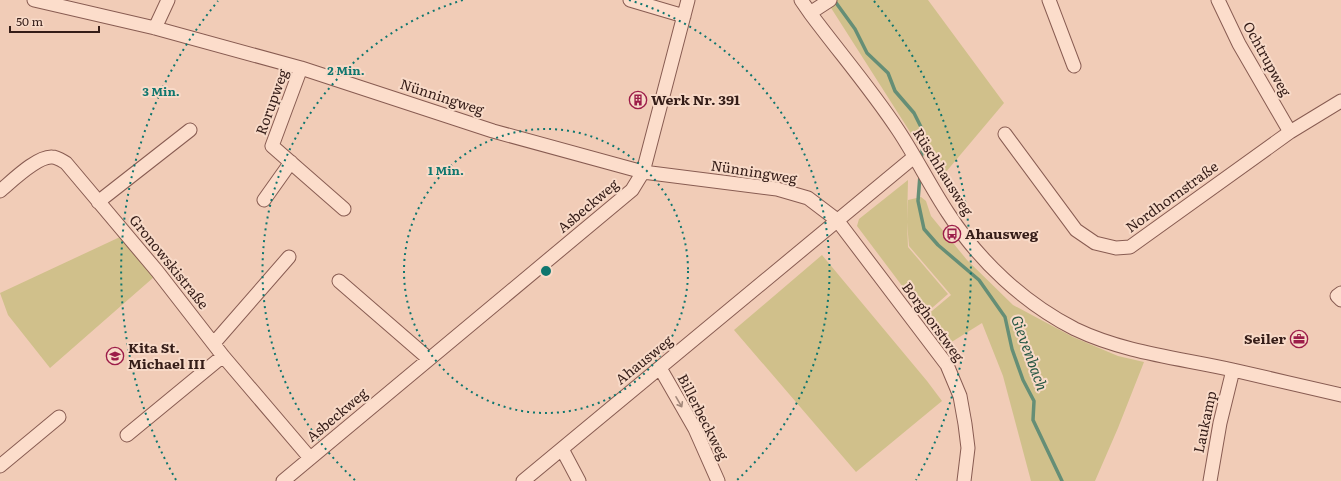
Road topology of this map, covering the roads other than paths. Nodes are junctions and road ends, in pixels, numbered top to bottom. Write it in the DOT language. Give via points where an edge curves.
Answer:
graph roads {
  1 [pos="34,0"];
  2 [pos="168,0"];
  3 [pos="630,0"];
  4 [pos="688,0"];
  5 [pos="801,0"];
  6 [pos="1049,0"];
  7 [pos="1218,0"];
  8 [pos="828,1"];
  9 [pos="810,13"];
  10 [pos="684,16"];
  11 [pos="155,28"];
  12 [pos="1074,66"];
  13 [pos="302,68"];
  14 [pos="1341,101"];
  15 [pos="190,130"];
  16 [pos="1290,132"];
  17 [pos="1005,134"];
  18 [pos="914,157"];
  19 [pos="291,162"];
  20 [pos="643,172"];
  21 [pos="0,191"];
  22 [pos="264,200"];
  23 [pos="98,202"];
  24 [pos="344,209"];
  25 [pos="837,220"];
  26 [pos="289,257"];
  27 [pos="339,281"];
  28 [pos="1341,293"];
  29 [pos="1341,300"];
  30 [pos="214,344"];
  31 [pos="223,356"];
  32 [pos="429,359"];
  33 [pos="660,368"];
  34 [pos="1233,370"];
  35 [pos="1341,395"];
  36 [pos="59,417"];
  37 [pos="127,435"];
  38 [pos="562,449"];
  39 [pos="310,458"];
  40 [pos="0,466"];
  41 [pos="283,481"];
  42 [pos="523,481"];
  43 [pos="579,481"];
  44 [pos="718,481"];
  45 [pos="964,481"];
  46 [pos="1210,481"];
  1 -- 11 [label="street, Nünningweg"];
  2 -- 11 [label="street"];
  3 -- 10 [label="street"];
  4 -- 10 [label="street, Asbeckweg"];
  5 -- 9 [label="street, Rüschhausweg"];
  6 -- 12 [label="street"];
  7 -- 16 [label="street, Ochtrupweg" via="1239,44"];
  8 -- 9 [label="street"];
  9 -- 18 [label="street, Rüschhausweg" via="870,90"];
  10 -- 20 [label="street, Asbeckweg"];
  11 -- 13 [label="street, Nünningweg"];
  13 -- 19 [label="street, Rorupweg" via="272,146"];
  13 -- 20 [label="street, Nünningweg" via="493,131"];
  14 -- 16 [label="street, Nordhornstraße"];
  15 -- 23 [label="street"];
  16 -- 17 [label="street, Nordhornstraße" via="1130,247 1116,248 1094,243 1076,230"];
  18 -- 25 [label="street, Ahausweg"];
  18 -- 34 [label="street, Rüschhausweg" via="949,214 981,255 1024,297 1076,329 1116,345"];
  19 -- 22 [label="street"];
  19 -- 24 [label="street, Rorupweg"];
  20 -- 25 [label="street, Nünningweg" via="777,189 808,198"];
  20 -- 32 [label="street, Asbeckweg" via="632,190"];
  21 -- 23 [label="street, Gronowskistraße" via="33,164 51,156 66,163"];
  23 -- 30 [label="street, Gronowskistraße" via="157,271"];
  25 -- 33 [label="street, Ahausweg"];
  25 -- 45 [label="street, Borghorstweg" via="947,365 960,396 965,424 968,448"];
  26 -- 30 [label="street"];
  27 -- 32 [label="street"];
  28 -- 29 [label="street" via="1337,296"];
  30 -- 31 [label="street, Gronowskistraße"];
  31 -- 37 [label="street"];
  31 -- 39 [label="street, Gronowskistraße"];
  32 -- 39 [label="street, Asbeckweg"];
  33 -- 38 [label="street, Ahausweg"];
  33 -- 44 [label="street, Billerbeckweg, one-way" via="695,429"];
  34 -- 35 [label="street, Rüschhausweg"];
  34 -- 46 [label="street, Laukamp"];
  36 -- 40 [label="street"];
  38 -- 42 [label="street, Ahausweg"];
  38 -- 43 [label="street"];
  39 -- 41 [label="street, Asbeckweg"];
}
